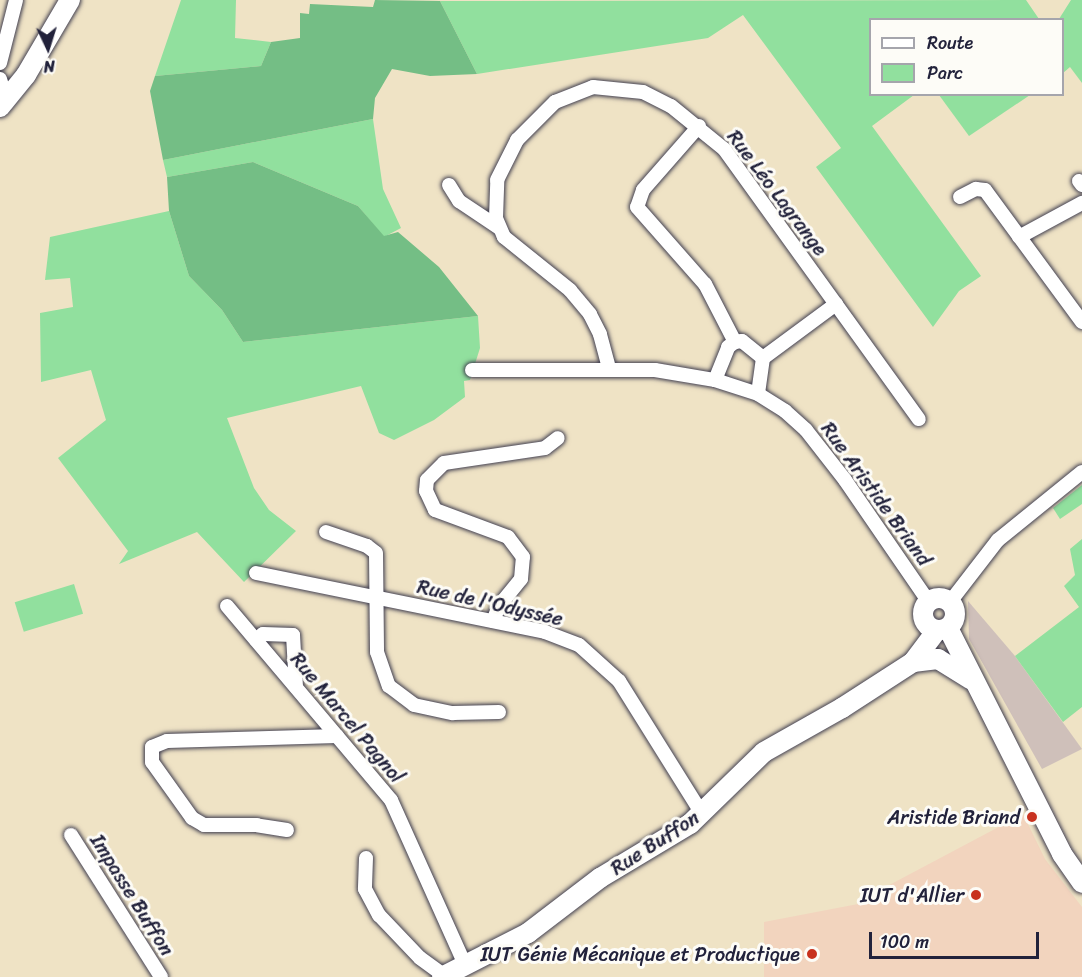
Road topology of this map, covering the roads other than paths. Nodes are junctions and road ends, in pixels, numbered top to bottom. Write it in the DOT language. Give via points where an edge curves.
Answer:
graph roads {
  1 [pos="16,0"];
  2 [pos="70,0"];
  3 [pos="0,63"];
  4 [pos="0,79"];
  5 [pos="3,103"];
  6 [pos="699,126"];
  7 [pos="449,185"];
  8 [pos="960,196"];
  9 [pos="1082,203"];
  10 [pos="498,227"];
  11 [pos="1019,237"];
  12 [pos="836,304"];
  13 [pos="1080,315"];
  14 [pos="735,342"];
  15 [pos="763,358"];
  16 [pos="609,368"];
  17 [pos="472,370"];
  18 [pos="715,380"];
  19 [pos="758,394"];
  20 [pos="919,419"];
  21 [pos="558,438"];
  22 [pos="1082,472"];
  23 [pos="326,532"];
  24 [pos="256,573"];
  25 [pos="377,597"];
  26 [pos="950,602"];
  27 [pos="228,606"];
  28 [pos="934,619"];
  29 [pos="493,621"];
  30 [pos="256,640"];
  31 [pos="913,662"];
  32 [pos="888,678"];
  33 [pos="973,682"];
  34 [pos="296,687"];
  35 [pos="499,712"];
  36 [pos="337,736"];
  37 [pos="702,814"];
  38 [pos="287,831"];
  39 [pos="71,835"];
  40 [pos="366,858"];
  41 [pos="1082,883"];
  42 [pos="471,967"];
  43 [pos="444,976"];
  44 [pos="161,977"];
  1 -- 3 [label="street"];
  2 -- 5 [label="main road" via="26,75"];
  4 -- 5 [label="street"];
  6 -- 10 [label="street, Rue Léo Lagrange" via="643,92 613,86 574,92 540,114 503,162 495,199"];
  6 -- 12 [label="street, Rue Léo Lagrange" via="724,149"];
  6 -- 14 [label="street" via="643,190 637,207 705,284"];
  7 -- 10 [label="street" via="459,201"];
  8 -- 11 [label="street" via="976,189 985,190"];
  9 -- 11 [label="street"];
  10 -- 16 [label="street" via="516,249 570,290 590,314"];
  11 -- 13 [label="street"];
  12 -- 15 [label="street"];
  12 -- 20 [label="street, Rue Léo Lagrange"];
  14 -- 15 [label="street" via="742,341"];
  14 -- 18 [label="street" via="728,347"];
  15 -- 19 [label="street"];
  16 -- 17 [label="street, Rue Aristide Briand"];
  16 -- 18 [label="street, Rue Aristide Briand" via="656,370"];
  18 -- 19 [label="street, Rue Aristide Briand"];
  19 -- 28 [label="street, Rue Aristide Briand" via="806,430 845,480"];
  21 -- 29 [label="street" via="544,448 444,463 427,480 426,491 435,510 508,537 523,557 521,579 499,606"];
  22 -- 26 [label="street" via="998,540"];
  23 -- 25 [label="street" via="376,553"];
  24 -- 25 [label="street, Rue de l'Odyssée"];
  25 -- 29 [label="street, Rue de l'Odyssée"];
  25 -- 35 [label="street" via="377,652 380,668 394,691 414,705 453,713"];
  26 -- 28 [label="main road" via="955,615"];
  27 -- 30 [label="street, Rue Marcel Pagnol"];
  28 -- 31 [label="main road, Rue Buffon"];
  28 -- 32 [label="main road, Rue Buffon"];
  28 -- 33 [label="main road"];
  29 -- 37 [label="street, Rue de l'Odyssée" via="545,632 579,645 602,661 619,681"];
  30 -- 34 [label="street, Rue Marcel Pagnol"];
  30 -- 34 [label="street" via="263,634 294,635"];
  31 -- 32 [label="main road, Rue Buffon"];
  31 -- 33 [label="main road" via="938,659"];
  32 -- 37 [label="main road, Rue Buffon" via="764,752"];
  33 -- 41 [label="main road" via="1062,854"];
  34 -- 36 [label="street, Rue Marcel Pagnol"];
  36 -- 38 [label="street" via="167,741 152,747 152,762 192,818 204,825 257,825"];
  36 -- 42 [label="street, Rue Marcel Pagnol" via="391,800"];
  37 -- 42 [label="main road, Rue Buffon" via="600,878 528,933"];
  39 -- 44 [label="street, Impasse Buffon"];
  40 -- 43 [label="street" via="365,889 379,915 420,958"];
  42 -- 43 [label="main road, Rue Buffon"];
}
